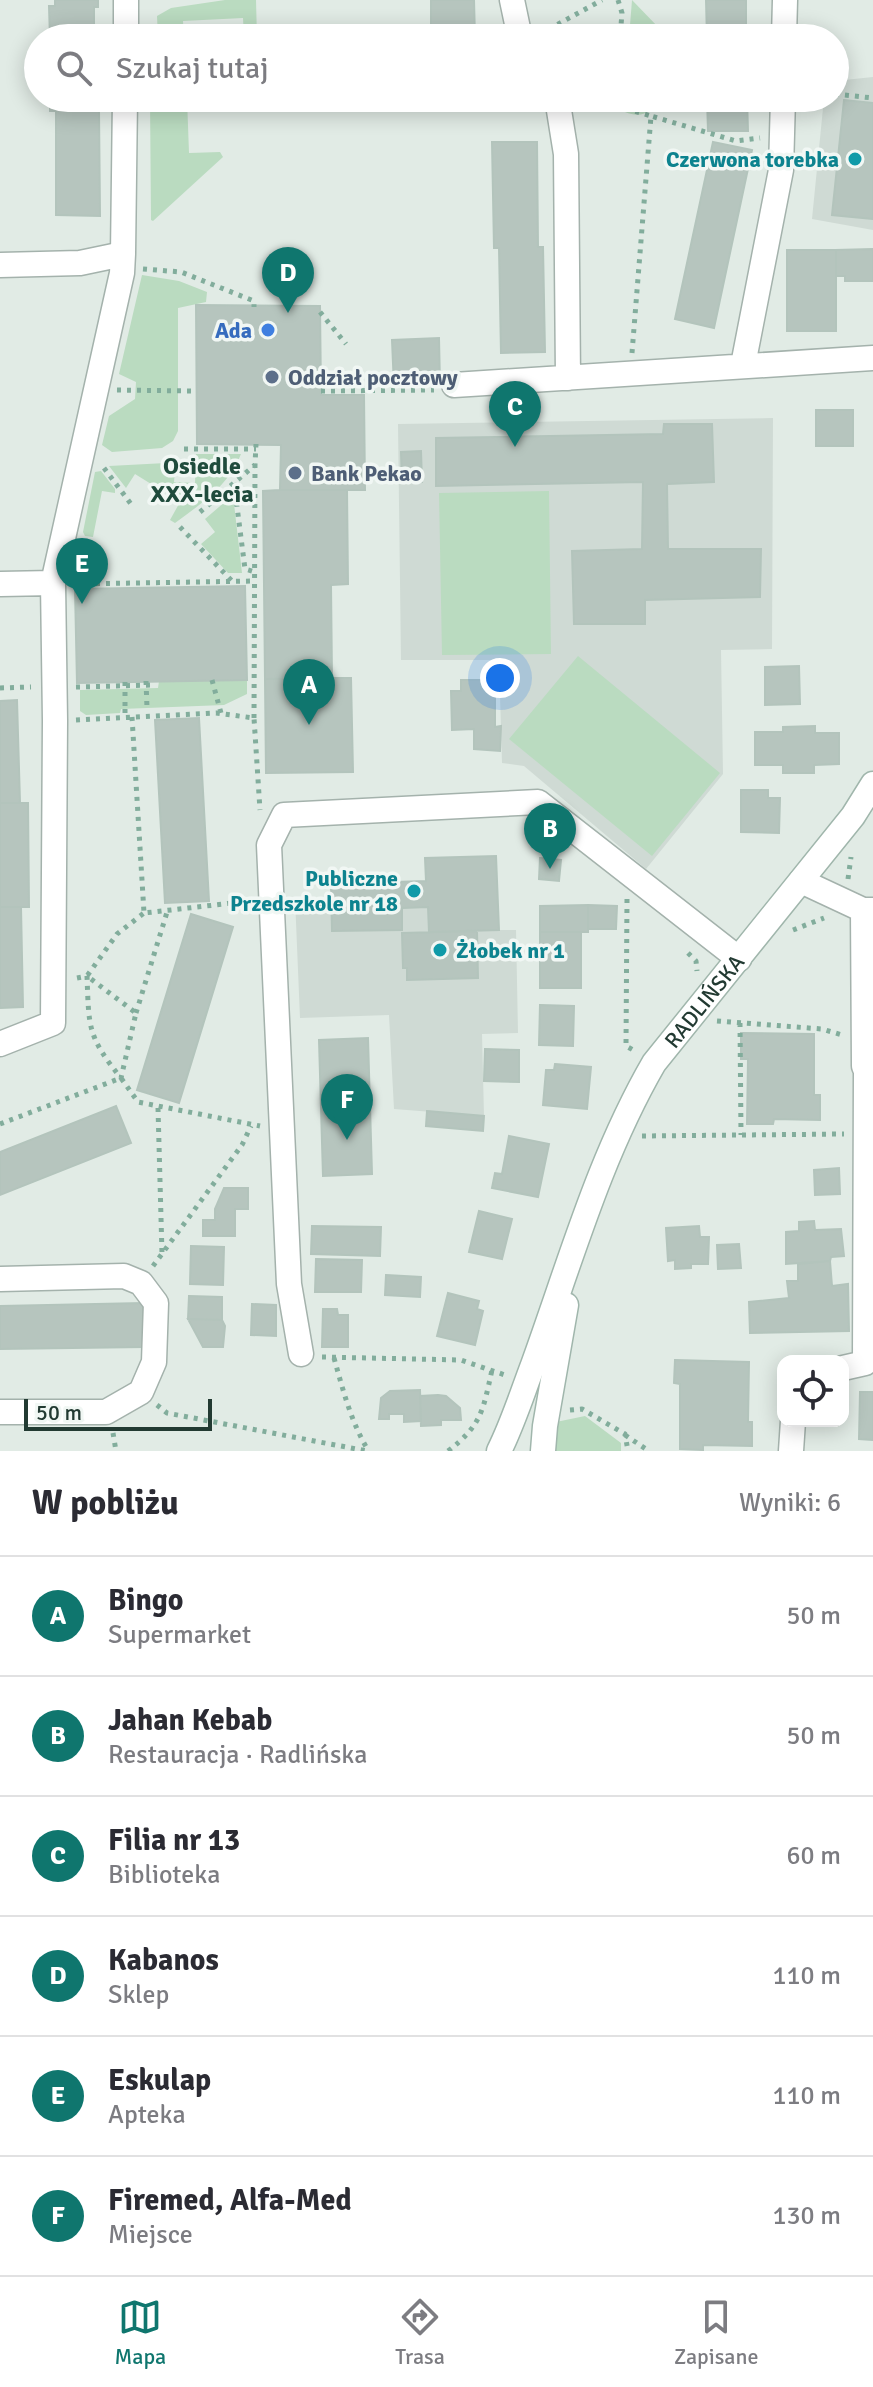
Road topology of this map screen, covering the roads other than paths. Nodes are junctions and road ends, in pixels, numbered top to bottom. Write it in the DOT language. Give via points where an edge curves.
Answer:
graph roads {
  1 [pos="126,0"];
  2 [pos="512,0"];
  3 [pos="785,0"];
  4 [pos="126,24"];
  5 [pos="517,24"];
  6 [pos="784,24"];
  7 [pos="125,112"];
  8 [pos="559,112"];
  9 [pos="783,112"];
  10 [pos="122,264"];
  11 [pos="0,265"];
  12 [pos="873,358"];
  13 [pos="743,365"];
  14 [pos="568,378"];
  15 [pos="446,387"];
  16 [pos="61,580"];
  17 [pos="0,584"];
  18 [pos="873,784"];
  19 [pos="801,881"];
  20 [pos="868,910"];
  21 [pos="739,959"];
  22 [pos="0,1044"];
  23 [pos="577,1243"];
  24 [pos="0,1279"];
  25 [pos="301,1354"];
  26 [pos="849,1367"];
  27 [pos="0,1412"];
  28 [pos="793,1427"];
  29 [pos="499,1451"];
  30 [pos="543,1451"];
  31 [pos="791,1451"];
  1 -- 4 [label="street"];
  2 -- 5 [label="street"];
  3 -- 6 [label="street"];
  7 -- 10 [label="street"];
  8 -- 14 [label="street" via="566,154"];
  9 -- 13 [label="street" via="781,170"];
  10 -- 11 [label="street"];
  10 -- 16 [label="street"];
  12 -- 13 [label="street"];
  13 -- 14 [label="street"];
  14 -- 15 [label="street"];
  16 -- 17 [label="street"];
  16 -- 22 [label="street" via="65,688 55,721 53,1023"];
  18 -- 19 [label="street, RADLIŃSKA"];
  19 -- 20 [label="street"];
  19 -- 21 [label="street, RADLIŃSKA"];
  20 -- 26 [label="street" via="865,1363"];
  21 -- 23 [label="street, RADLIŃSKA" via="654,1063 612,1142"];
  21 -- 25 [label="street" via="538,802 284,815 269,845 289,1284"];
  23 -- 29 [label="street, RADLIŃSKA"];
  23 -- 30 [label="street, RADLIŃSKA"];
  24 -- 27 [label="street" via="124,1276 141,1283 156,1303 154,1362 141,1392 106,1412"];
  28 -- 31 [label="street"];
}
